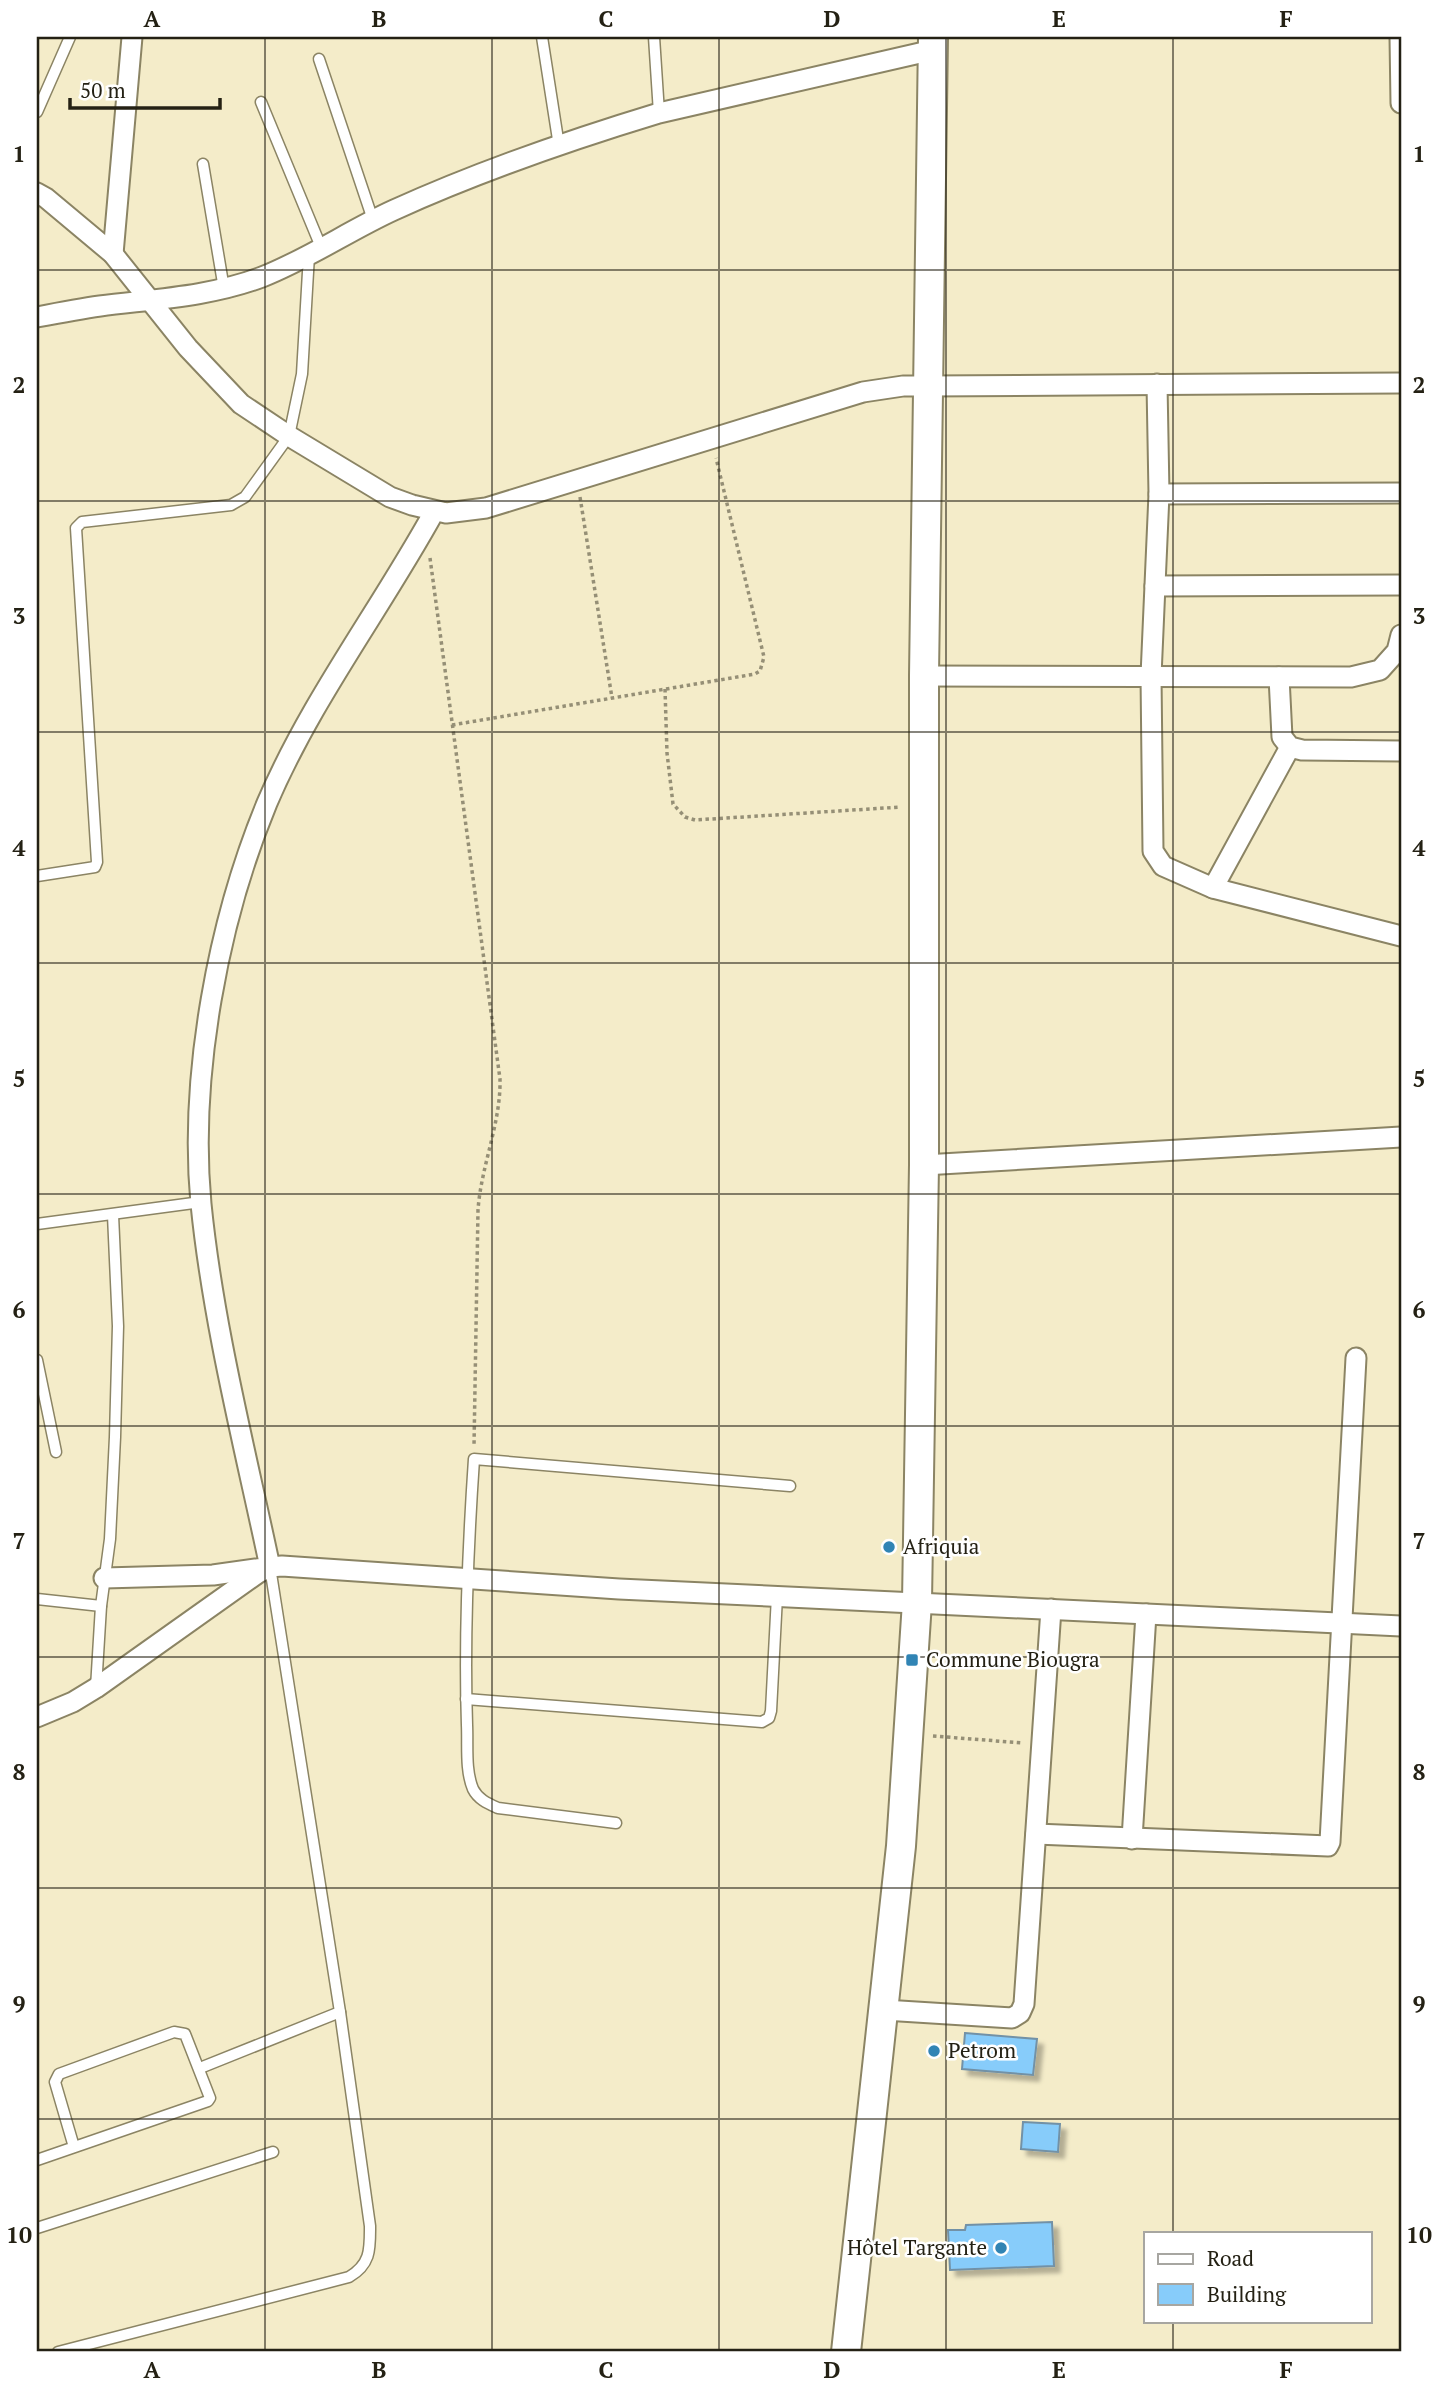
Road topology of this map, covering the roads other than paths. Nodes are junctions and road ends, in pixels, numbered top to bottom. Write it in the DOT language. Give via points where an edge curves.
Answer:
graph roads {
  1 [pos="69,37"];
  2 [pos="132,37"];
  3 [pos="542,37"];
  4 [pos="653,37"];
  5 [pos="1399,37"];
  6 [pos="933,43"];
  7 [pos="319,59"];
  8 [pos="261,102"];
  9 [pos="1401,103"];
  10 [pos="37,113"];
  11 [pos="659,113"];
  12 [pos="559,146"];
  13 [pos="203,164"];
  14 [pos="37,193"];
  15 [pos="373,220"];
  16 [pos="315,250"];
  17 [pos="113,254"];
  18 [pos="224,289"];
  19 [pos="149,300"];
  20 [pos="37,317"];
  21 [pos="1401,383"];
  22 [pos="1157,384"];
  23 [pos="928,386"];
  24 [pos="289,436"];
  25 [pos="1401,493"];
  26 [pos="1159,494"];
  27 [pos="430,520"];
  28 [pos="1401,585"];
  29 [pos="1155,586"];
  30 [pos="1401,635"];
  31 [pos="1395,663"];
  32 [pos="924,676"];
  33 [pos="1152,676"];
  34 [pos="1279,677"];
  35 [pos="1290,747"];
  36 [pos="1401,751"];
  37 [pos="37,876"];
  38 [pos="1213,888"];
  39 [pos="1401,936"];
  40 [pos="1401,1138"];
  41 [pos="923,1165"];
  42 [pos="201,1202"];
  43 [pos="113,1214"];
  44 [pos="37,1224"];
  45 [pos="1356,1358"];
  46 [pos="37,1360"];
  47 [pos="56,1452"];
  48 [pos="790,1486"];
  49 [pos="270,1567"];
  50 [pos="104,1578"];
  51 [pos="468,1579"];
  52 [pos="777,1597"];
  53 [pos="37,1599"];
  54 [pos="917,1602"];
  55 [pos="101,1606"];
  56 [pos="1051,1609"];
  57 [pos="1146,1614"];
  58 [pos="1343,1623"];
  59 [pos="1401,1626"];
  60 [pos="96,1688"];
  61 [pos="466,1699"];
  62 [pos="37,1717"];
  63 [pos="616,1823"];
  64 [pos="1036,1834"];
  65 [pos="1132,1839"];
  66 [pos="884,2010"];
  67 [pos="340,2012"];
  68 [pos="200,2068"];
  69 [pos="74,2147"];
  70 [pos="273,2152"];
  71 [pos="37,2160"];
  72 [pos="37,2228"];
  73 [pos="58,2352"];
  74 [pos="846,2352"];
  1 -- 10 [label="lane"];
  2 -- 17 [label="street"];
  3 -- 12 [label="lane"];
  4 -- 11 [label="lane"];
  5 -- 9 [label="street"];
  6 -- 11 [label="street"];
  6 -- 23 [label="main road"];
  7 -- 15 [label="lane"];
  8 -- 16 [label="lane"];
  11 -- 12 [label="street"];
  12 -- 15 [label="street" via="449,185"];
  13 -- 18 [label="lane"];
  14 -- 17 [label="street"];
  15 -- 16 [label="street"];
  16 -- 18 [label="street" via="263,277"];
  16 -- 24 [label="lane" via="302,374"];
  17 -- 19 [label="street"];
  18 -- 19 [label="street"];
  19 -- 20 [label="street"];
  19 -- 24 [label="street" via="216,380 241,404"];
  21 -- 22 [label="street"];
  22 -- 23 [label="street"];
  22 -- 26 [label="street"];
  23 -- 27 [label="street" via="863,392 578,481"];
  23 -- 32 [label="main road"];
  24 -- 27 [label="street"];
  24 -- 37 [label="lane" via="238,503 82,522 76,528 97,862 94,867"];
  25 -- 26 [label="street"];
  26 -- 29 [label="street"];
  27 -- 42 [label="street" via="299,738 245,860 222,945 209,1023 199,1109"];
  28 -- 29 [label="street"];
  29 -- 33 [label="street"];
  30 -- 31 [label="street"];
  31 -- 34 [label="street" via="1351,677"];
  32 -- 33 [label="street"];
  32 -- 41 [label="main road"];
  33 -- 34 [label="street"];
  33 -- 38 [label="street" via="1153,851 1163,866"];
  34 -- 35 [label="street" via="1282,737"];
  35 -- 36 [label="street"];
  35 -- 38 [label="street"];
  38 -- 39 [label="street"];
  40 -- 41 [label="street"];
  41 -- 54 [label="main road"];
  42 -- 43 [label="lane"];
  42 -- 49 [label="street" via="213,1289"];
  43 -- 44 [label="lane"];
  43 -- 50 [label="lane" via="118,1326 110,1539"];
  45 -- 58 [label="street"];
  46 -- 47 [label="lane"];
  48 -- 51 [label="lane" via="474,1459"];
  49 -- 50 [label="street" via="213,1575"];
  49 -- 51 [label="street"];
  49 -- 60 [label="street"];
  49 -- 67 [label="lane"];
  50 -- 55 [label="lane"];
  51 -- 52 [label="street"];
  51 -- 61 [label="lane"];
  52 -- 54 [label="street"];
  52 -- 61 [label="lane" via="771,1711 762,1723"];
  53 -- 55 [label="lane"];
  54 -- 56 [label="street"];
  54 -- 66 [label="main road"];
  55 -- 60 [label="lane"];
  56 -- 57 [label="street"];
  56 -- 64 [label="street"];
  57 -- 58 [label="street"];
  57 -- 65 [label="street"];
  58 -- 59 [label="street"];
  58 -- 65 [label="street" via="1328,1846"];
  60 -- 62 [label="street"];
  61 -- 63 [label="lane" via="469,1776 483,1802 498,1808"];
  64 -- 65 [label="street"];
  64 -- 66 [label="street" via="1020,2013 1012,2018"];
  66 -- 74 [label="main road"];
  67 -- 68 [label="lane"];
  67 -- 73 [label="lane" via="370,2226 367,2259 360,2270 349,2277"];
  68 -- 69 [label="lane" via="208,2101"];
  68 -- 69 [label="lane" via="181,2031 59,2074 55,2082"];
  69 -- 71 [label="lane"];
  70 -- 72 [label="lane"];
}
